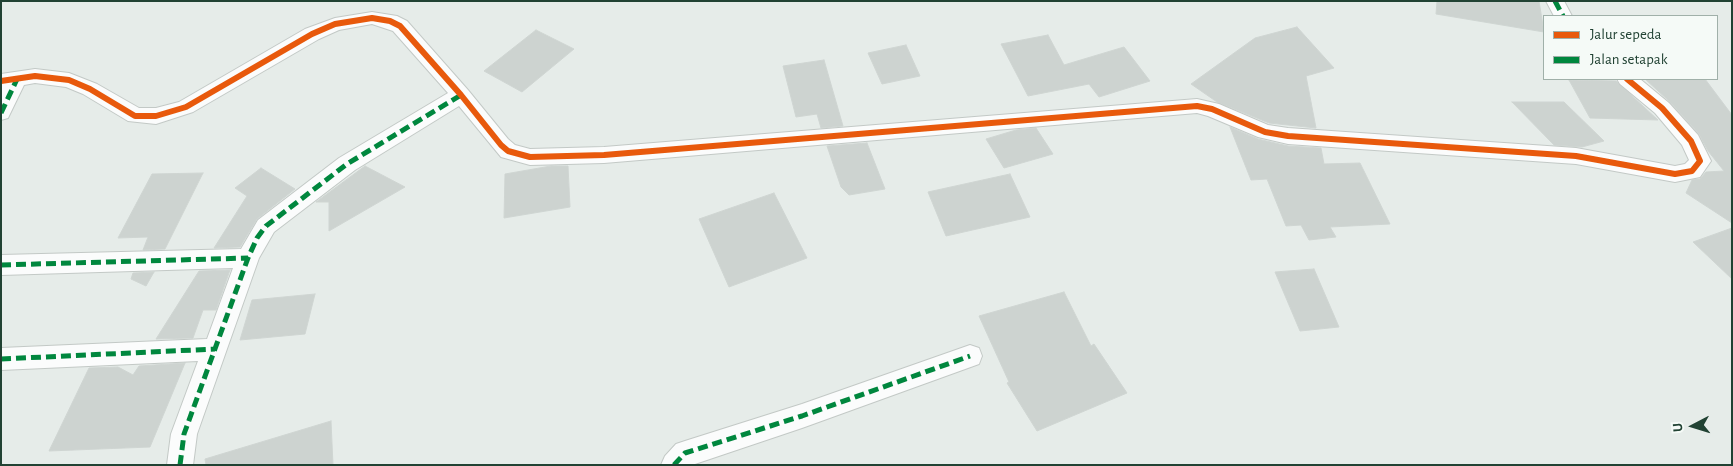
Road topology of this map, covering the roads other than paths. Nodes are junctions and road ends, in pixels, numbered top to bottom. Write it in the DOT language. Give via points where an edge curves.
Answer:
graph roads {
  1 [pos="1555,1"];
  2 [pos="1562,15"];
  3 [pos="10,79"];
  4 [pos="1628,80"];
  5 [pos="461,95"];
  6 [pos="1,113"];
  7 [pos="248,258"];
  8 [pos="1,266"];
  9 [pos="215,349"];
  10 [pos="970,356"];
  11 [pos="1,360"];
  12 [pos="180,465"];
  13 [pos="674,465"];
  1 -- 2 [label="street"];
  3 -- 5 [label="street" via="52,77 69,80 135,116 156,116 186,107 334,24 372,18 400,26"];
  3 -- 6 [label="street"];
  4 -- 5 [label="street" via="1662,108 1691,140 1700,161 1692,171 1675,174 1576,156 1288,136 1265,132 1212,109 1197,106 542,158 508,151"];
  5 -- 7 [label="street" via="346,164 284,210 262,232"];
  7 -- 8 [label="street"];
  7 -- 9 [label="street"];
  9 -- 11 [label="street"];
  9 -- 12 [label="street" via="180,445"];
  10 -- 13 [label="street" via="802,416 685,453"];
}
